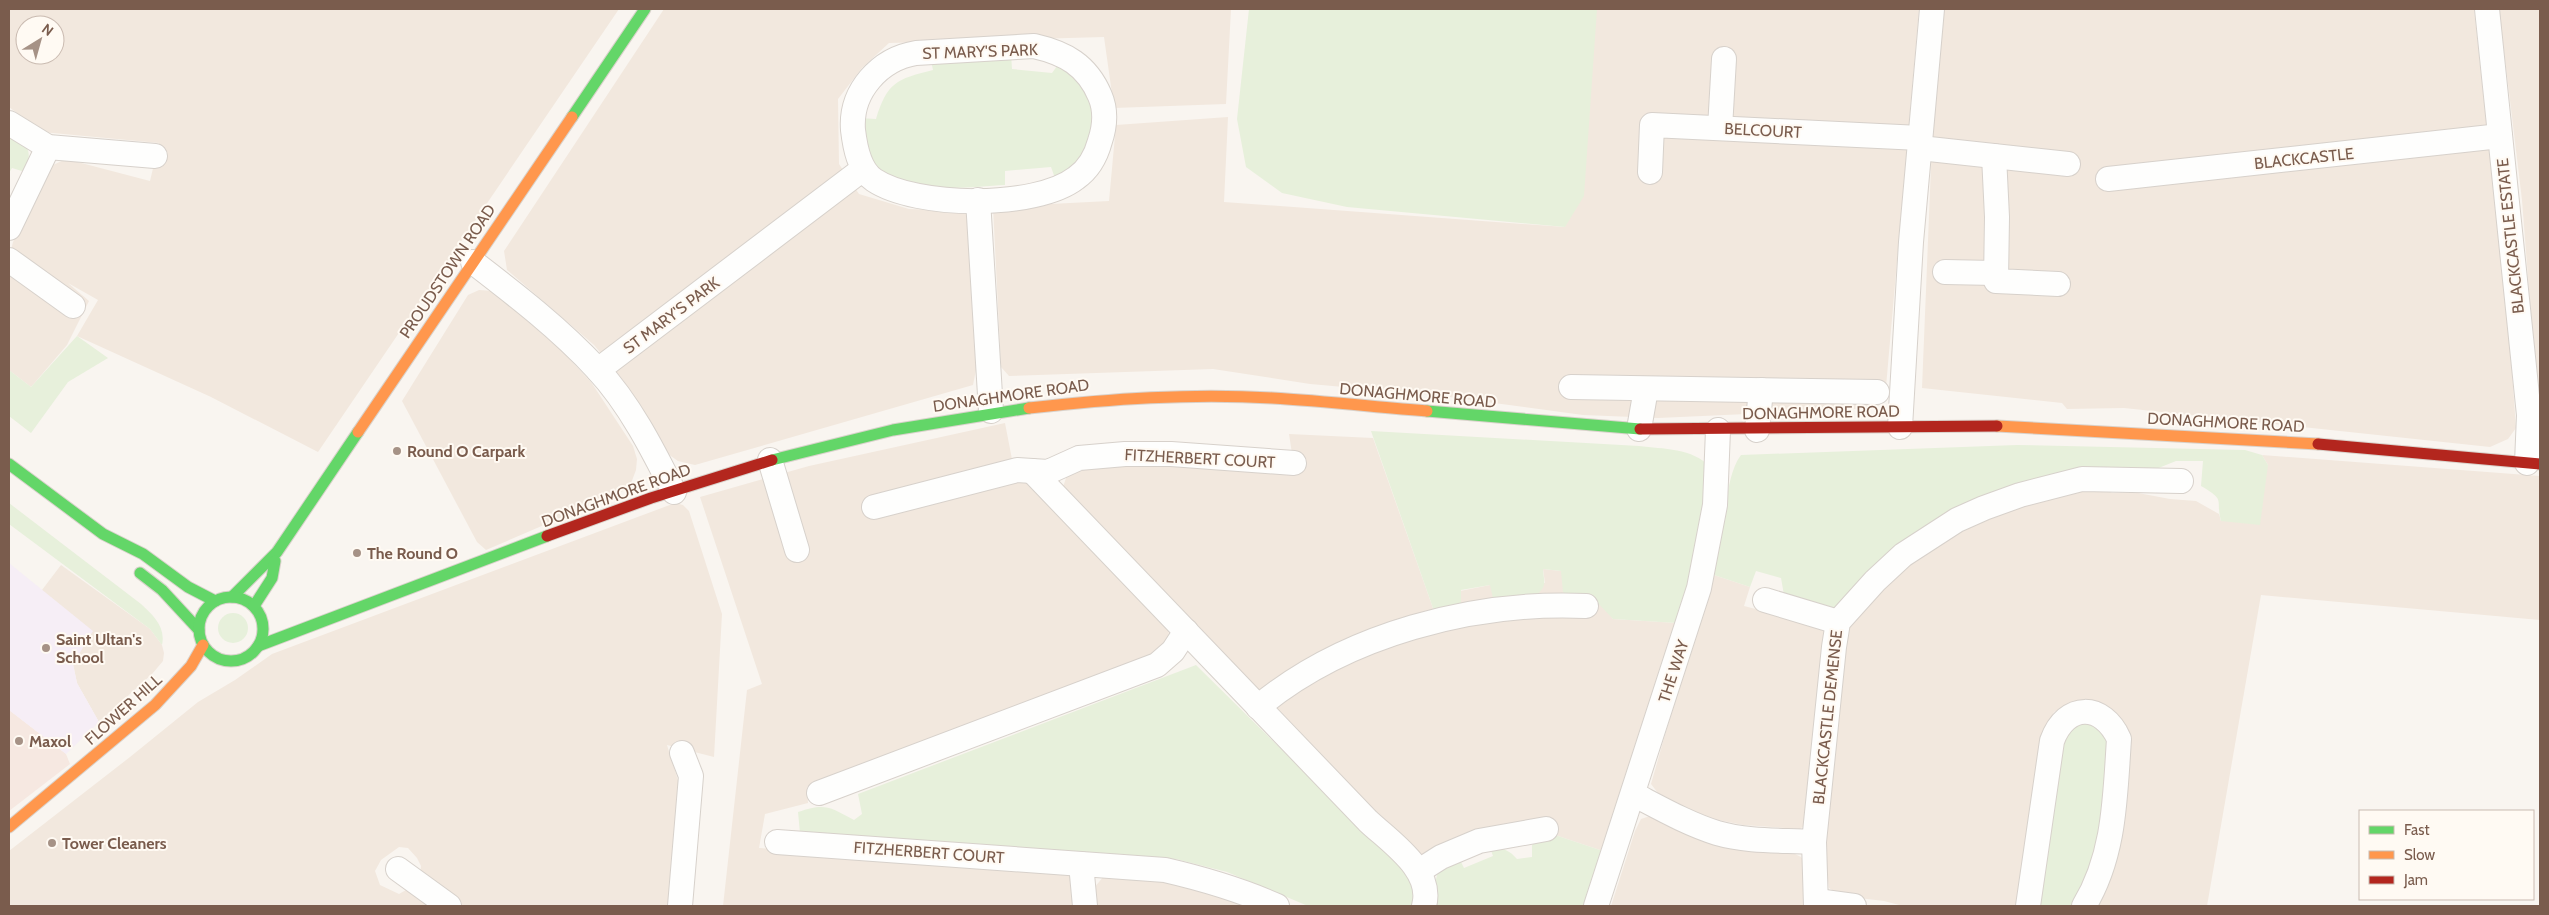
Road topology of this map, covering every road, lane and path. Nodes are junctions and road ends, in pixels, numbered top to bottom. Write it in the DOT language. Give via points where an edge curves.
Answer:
graph roads {
  1 [pos="644,9"];
  2 [pos="1932,9"];
  3 [pos="2487,9"];
  4 [pos="1724,59"];
  5 [pos="9,123"];
  6 [pos="1720,128"];
  7 [pos="2500,136"];
  8 [pos="1920,143"];
  9 [pos="48,146"];
  10 [pos="155,156"];
  11 [pos="1994,156"];
  12 [pos="2068,164"];
  13 [pos="863,169"];
  14 [pos="1650,172"];
  15 [pos="2108,179"];
  16 [pos="978,200"];
  17 [pos="9,228"];
  18 [pos="9,260"];
  19 [pos="473,262"];
  20 [pos="1945,272"];
  21 [pos="1995,273"];
  22 [pos="2058,284"];
  23 [pos="73,306"];
  24 [pos="598,370"];
  25 [pos="1571,388"];
  26 [pos="1646,389"];
  27 [pos="1761,390"];
  28 [pos="1877,392"];
  29 [pos="991,412"];
  30 [pos="1900,427"];
  31 [pos="1638,429"];
  32 [pos="1718,430"];
  33 [pos="1757,430"];
  34 [pos="770,460"];
  35 [pos="1294,463"];
  36 [pos="2534,463"];
  37 [pos="9,464"];
  38 [pos="1032,472"];
  39 [pos="2181,482"];
  40 [pos="674,492"];
  41 [pos="874,506"];
  42 [pos="103,534"];
  43 [pos="796,550"];
  44 [pos="277,552"];
  45 [pos="232,597"];
  46 [pos="1765,600"];
  47 [pos="215,601"];
  48 [pos="254,606"];
  49 [pos="1586,606"];
  50 [pos="297,618"];
  51 [pos="1838,622"];
  52 [pos="327,623"];
  53 [pos="199,630"];
  54 [pos="1186,631"];
  55 [pos="203,645"];
  56 [pos="258,646"];
  57 [pos="1258,707"];
  58 [pos="682,753"];
  59 [pos="819,793"];
  60 [pos="1633,794"];
  61 [pos="9,827"];
  62 [pos="1546,829"];
  63 [pos="777,842"];
  64 [pos="1814,842"];
  65 [pos="1081,864"];
  66 [pos="398,869"];
  67 [pos="1418,871"];
  68 [pos="1816,904"];
  69 [pos="449,906"];
  70 [pos="680,906"];
  71 [pos="1085,906"];
  72 [pos="1277,906"];
  73 [pos="1424,906"];
  74 [pos="1596,906"];
  75 [pos="1854,906"];
  76 [pos="2028,906"];
  77 [pos="2084,906"];
  1 -- 19 [label="main road, PROUDSTOWN ROAD"];
  2 -- 8 [label="street"];
  3 -- 7 [label="street, BLACKCASTLE ESTATE"];
  4 -- 6 [label="street"];
  5 -- 9 [label="street"];
  6 -- 8 [label="street, BELCOURT"];
  6 -- 14 [label="street, BELCOURT" via="1652,125"];
  7 -- 15 [label="street, BLACKCASTLE"];
  7 -- 36 [label="street, BLACKCASTLE ESTATE"];
  8 -- 11 [label="street, BELCOURT"];
  8 -- 30 [label="street"];
  9 -- 10 [label="street"];
  9 -- 17 [label="street"];
  11 -- 12 [label="street, BELCOURT"];
  11 -- 21 [label="street"];
  13 -- 16 [label="street, ST MARY'S PARK" via="874,180 918,196"];
  13 -- 16 [label="street, ST MARY'S PARK" via="854,144 853,126 861,91 883,64 900,55 1034,46 1056,51 1072,60 1087,74 1103,103 1102,134 1088,167 1076,179 1048,192"];
  13 -- 24 [label="street, ST MARY'S PARK"];
  16 -- 29 [label="street"];
  18 -- 23 [label="street"];
  19 -- 24 [label="street" via="548,323"];
  19 -- 44 [label="main road, PROUDSTOWN ROAD"];
  20 -- 21 [label="street"];
  21 -- 22 [label="street" via="1996,281"];
  24 -- 40 [label="street" via="647,441"];
  25 -- 26 [label="street"];
  26 -- 27 [label="street"];
  26 -- 31 [label="street"];
  27 -- 28 [label="street"];
  27 -- 33 [label="street"];
  29 -- 31 [label="main road, DONAGHMORE ROAD" via="1097,400 1213,396"];
  29 -- 34 [label="main road, DONAGHMORE ROAD" via="875,434"];
  30 -- 33 [label="main road, DONAGHMORE ROAD"];
  30 -- 36 [label="main road, DONAGHMORE ROAD" via="1989,426 2290,441"];
  31 -- 32 [label="main road, DONAGHMORE ROAD"];
  32 -- 33 [label="main road, DONAGHMORE ROAD"];
  32 -- 60 [label="street, THE WAY" via="1715,505 1699,588"];
  34 -- 40 [label="main road, DONAGHMORE ROAD"];
  34 -- 43 [label="street"];
  35 -- 38 [label="street, FITZHERBERT COURT" via="1227,456 1125,454 1079,458 1048,472"];
  37 -- 42 [label="main road"];
  38 -- 41 [label="street, FITZHERBERT COURT" via="1017,470"];
  38 -- 54 [label="street"];
  39 -- 51 [label="street, BLACKCASTLE DEMENSE" via="2082,479 1984,508 1957,520 1903,556 1875,580"];
  40 -- 52 [label="main road, DONAGHMORE ROAD" via="455,571"];
  42 -- 47 [label="main road" via="143,554 188,587"];
  42 -- 53 [label="main road"];
  44 -- 45 [label="main road, PROUDSTOWN ROAD"];
  44 -- 48 [label="main road, PROUDSTOWN ROAD" via="272,578"];
  45 -- 47 [label="main road"];
  45 -- 48 [label="main road"];
  46 -- 51 [label="street"];
  47 -- 53 [label="main road" via="203,613"];
  48 -- 56 [label="main road" via="266,618"];
  49 -- 57 [label="street" via="1521,606 1413,626 1318,665 1284,685"];
  50 -- 52 [label="main road"];
  51 -- 64 [label="street, BLACKCASTLE DEMENSE"];
  52 -- 56 [label="main road, DONAGHMORE ROAD"];
  53 -- 55 [label="main road"];
  54 -- 57 [label="street"];
  54 -- 59 [label="street" via="1173,651 1158,665"];
  55 -- 56 [label="main road" via="213,655 227,661 249,656"];
  55 -- 61 [label="main road, FLOWER HILL" via="191,666 162,698"];
  57 -- 67 [label="street"];
  58 -- 70 [label="street" via="691,776"];
  60 -- 64 [label="street" via="1718,833"];
  60 -- 74 [label="street, THE WAY"];
  62 -- 67 [label="street" via="1479,841"];
  63 -- 65 [label="street, FITZHERBERT COURT"];
  64 -- 68 [label="street, BLACKCASTLE DEMENSE"];
  65 -- 71 [label="street"];
  65 -- 72 [label="street, FITZHERBERT COURT" via="1165,870 1205,879"];
  66 -- 69 [label="street"];
  67 -- 73 [label="street" via="1424,884"];
  68 -- 75 [label="street, BLACKCASTLE DEMENSE"];
  76 -- 77 [label="street" via="2052,741 2064,719 2073,713 2083,712 2105,718 2119,739 2112,832 2104,866"];
}
